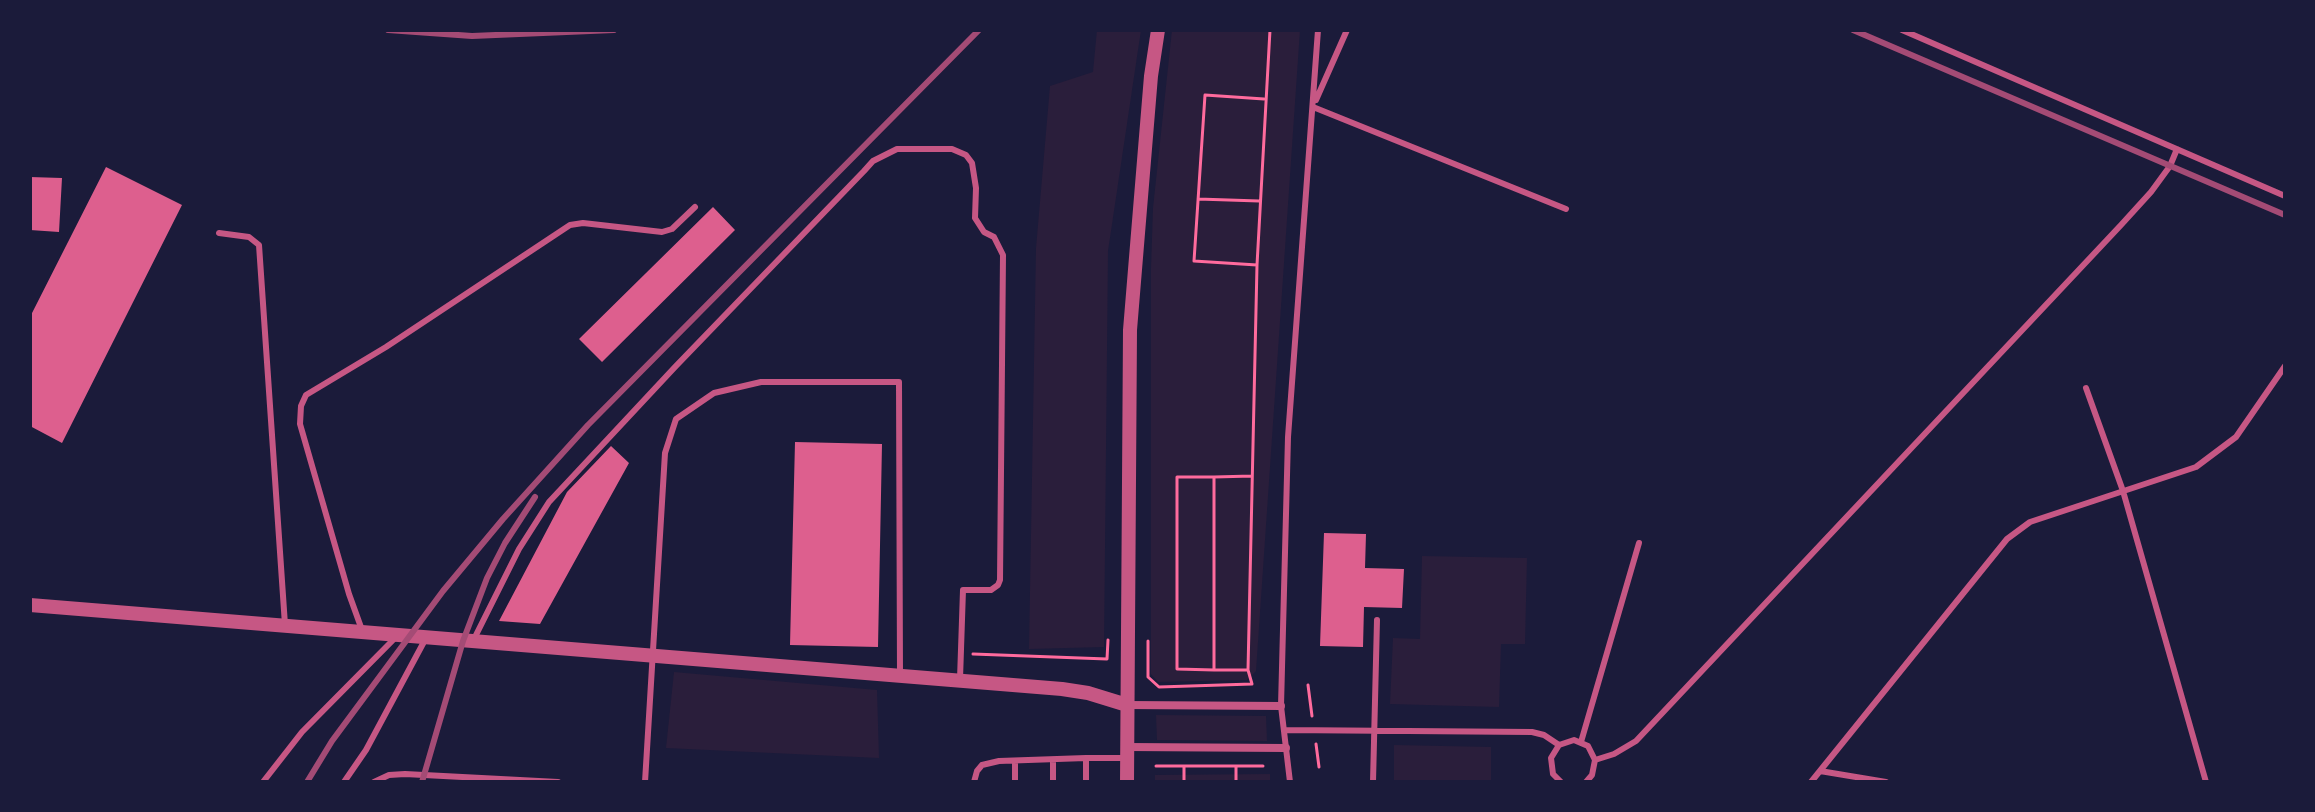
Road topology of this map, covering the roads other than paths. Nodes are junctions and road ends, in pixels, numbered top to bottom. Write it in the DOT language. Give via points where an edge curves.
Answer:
graph roads {
  1 [pos="1158,30"];
  2 [pos="1318,30"];
  3 [pos="1347,30"];
  4 [pos="1902,30"];
  5 [pos="1313,107"];
  6 [pos="2177,149"];
  7 [pos="2285,196"];
  8 [pos="695,207"];
  9 [pos="1566,209"];
  10 [pos="219,233"];
  11 [pos="2285,366"];
  12 [pos="2086,388"];
  13 [pos="2123,491"];
  14 [pos="1639,543"];
  15 [pos="30,605"];
  16 [pos="1377,620"];
  17 [pos="285,627"];
  18 [pos="363,633"];
  19 [pos="397,636"];
  20 [pos="426,638"];
  21 [pos="472,642"];
  22 [pos="652,656"];
  23 [pos="900,676"];
  24 [pos="960,681"];
  25 [pos="1127,705"];
  26 [pos="1281,706"];
  27 [pos="1284,730"];
  28 [pos="1375,731"];
  29 [pos="1581,742"];
  30 [pos="1559,745"];
  31 [pos="1286,748"];
  32 [pos="1127,752"];
  33 [pos="1086,758"];
  34 [pos="1053,760"];
  35 [pos="1595,760"];
  36 [pos="1015,761"];
  37 [pos="1820,771"];
  38 [pos="263,782"];
  39 [pos="344,782"];
  40 [pos="374,782"];
  41 [pos="558,782"];
  42 [pos="645,782"];
  43 [pos="974,782"];
  44 [pos="1015,782"];
  45 [pos="1053,782"];
  46 [pos="1086,782"];
  47 [pos="1127,782"];
  48 [pos="1290,782"];
  49 [pos="1373,782"];
  50 [pos="1561,782"];
  51 [pos="1586,782"];
  52 [pos="1811,782"];
  53 [pos="1886,782"];
  54 [pos="2206,782"];
  1 -- 25 [label="street" via="1131,299"];
  2 -- 5 [label="lane"];
  3 -- 5 [label="lane"];
  4 -- 6 [label="lane"];
  5 -- 9 [label="lane"];
  5 -- 26 [label="lane" via="1288,437"];
  6 -- 7 [label="lane"];
  6 -- 35 [label="lane" via="2151,192 2121,225 1636,741"];
  8 -- 18 [label="lane" via="662,232 570,225 306,395 300,424"];
  10 -- 17 [label="lane" via="249,237 259,245"];
  11 -- 13 [label="lane" via="2236,437 2196,467"];
  12 -- 13 [label="lane"];
  13 -- 37 [label="lane" via="2030,522 2007,539"];
  13 -- 54 [label="lane"];
  14 -- 29 [label="lane"];
  15 -- 17 [label="street"];
  16 -- 28 [label="lane"];
  17 -- 18 [label="street"];
  18 -- 19 [label="street"];
  19 -- 20 [label="street"];
  19 -- 38 [label="lane" via="302,732"];
  20 -- 21 [label="street"];
  20 -- 39 [label="lane"];
  21 -- 22 [label="street"];
  21 -- 24 [label="lane" via="549,502 873,161 897,149 952,149 972,163 975,218 1003,255 1000,580 991,590 963,590"];
  22 -- 23 [label="street"];
  22 -- 23 [label="lane" via="665,453 676,419 714,393 761,382 899,382"];
  22 -- 42 [label="lane"];
  23 -- 24 [label="street"];
  24 -- 25 [label="street" via="1062,689"];
  25 -- 26 [label="street"];
  25 -- 32 [label="street"];
  26 -- 27 [label="lane"];
  27 -- 28 [label="lane"];
  27 -- 31 [label="lane"];
  28 -- 30 [label="lane" via="1532,732"];
  28 -- 49 [label="lane"];
  29 -- 30 [label="lane"];
  29 -- 35 [label="lane"];
  30 -- 50 [label="lane" via="1550,766"];
  31 -- 32 [label="street"];
  31 -- 48 [label="lane"];
  32 -- 33 [label="lane"];
  32 -- 47 [label="street"];
  33 -- 34 [label="lane"];
  33 -- 46 [label="lane"];
  34 -- 36 [label="lane"];
  34 -- 45 [label="lane"];
  35 -- 51 [label="lane"];
  36 -- 43 [label="lane" via="982,765"];
  36 -- 44 [label="lane"];
  37 -- 52 [label="lane"];
  37 -- 53 [label="lane"];
  40 -- 41 [label="lane" via="405,774"];
}
